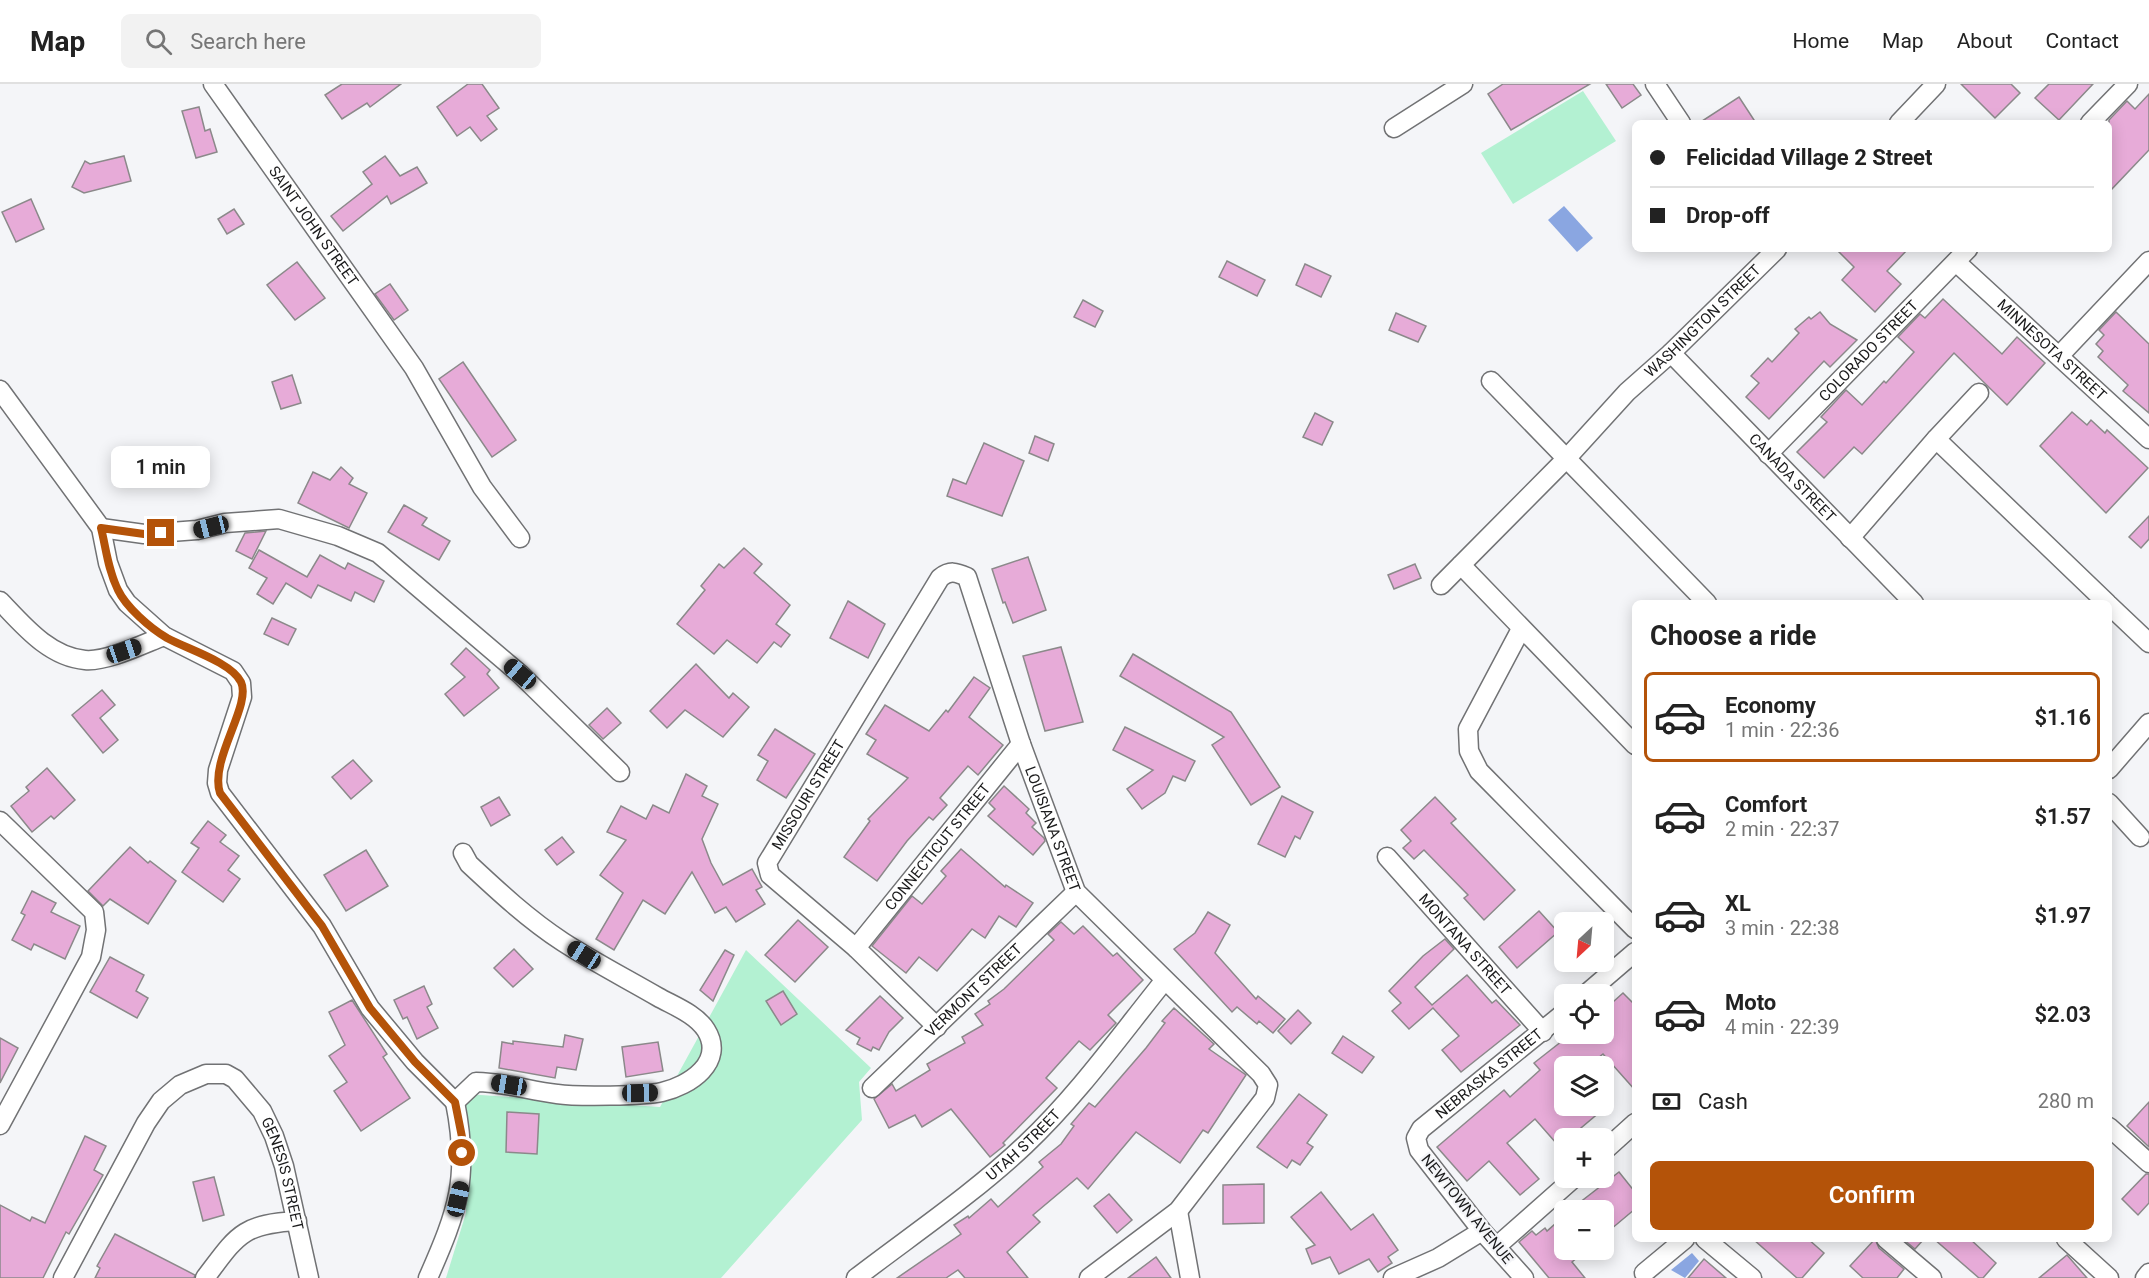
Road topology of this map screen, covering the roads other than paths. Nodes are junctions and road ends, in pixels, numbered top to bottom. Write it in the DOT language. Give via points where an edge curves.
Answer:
graph roads {
  1 [pos="213,84"];
  2 [pos="1463,84"];
  3 [pos="1655,84"];
  4 [pos="1936,84"];
  5 [pos="2128,84"];
  6 [pos="1679,120"];
  7 [pos="1902,120"];
  8 [pos="2093,120"];
  9 [pos="1394,128"];
  10 [pos="1769,252"];
  11 [pos="1962,255"];
  12 [pos="2149,261"];
  13 [pos="1671,354"];
  14 [pos="2060,355"];
  15 [pos="1491,381"];
  16 [pos="0,390"];
  17 [pos="1979,393"];
  18 [pos="1936,439"];
  19 [pos="2149,440"];
  20 [pos="1768,454"];
  21 [pos="1566,459"];
  22 [pos="101,528"];
  23 [pos="520,538"];
  24 [pos="1850,538"];
  25 [pos="1461,565"];
  26 [pos="967,576"];
  27 [pos="1441,585"];
  28 [pos="1704,600"];
  29 [pos="1911,600"];
  30 [pos="2104,600"];
  31 [pos="0,601"];
  32 [pos="2112,608"];
  33 [pos="1521,629"];
  34 [pos="164,636"];
  35 [pos="2149,644"];
  36 [pos="2149,723"];
  37 [pos="1632,742"];
  38 [pos="1021,744"];
  39 [pos="2112,766"];
  40 [pos="620,772"];
  41 [pos="2112,806"];
  42 [pos="0,821"];
  43 [pos="2140,837"];
  44 [pos="462,853"];
  45 [pos="1387,857"];
  46 [pos="1076,892"];
  47 [pos="1632,926"];
  48 [pos="856,948"];
  49 [pos="1632,955"];
  50 [pos="1164,981"];
  51 [pos="1598,984"];
  52 [pos="1554,1022"];
  53 [pos="937,1028"];
  54 [pos="1543,1032"];
  55 [pos="872,1088"];
  56 [pos="455,1102"];
  57 [pos="0,1125"];
  58 [pos="1632,1126"];
  59 [pos="2112,1130"];
  60 [pos="1416,1138"];
  61 [pos="1614,1142"];
  62 [pos="2149,1163"];
  63 [pos="1563,1188"];
  64 [pos="1178,1211"];
  65 [pos="297,1221"];
  66 [pos="1482,1231"];
  67 [pos="1681,1242"];
  68 [pos="1709,1242"];
  69 [pos="1890,1242"];
  70 [pos="2069,1242"];
  71 [pos="1497,1246"];
  72 [pos="1644,1273"];
  73 [pos="2149,1273"];
  74 [pos="63,1278"];
  75 [pos="205,1278"];
  76 [pos="309,1278"];
  77 [pos="428,1278"];
  78 [pos="856,1278"];
  79 [pos="1089,1278"];
  80 [pos="1190,1278"];
  81 [pos="1393,1278"];
  82 [pos="1524,1278"];
  83 [pos="1752,1278"];
  84 [pos="1932,1278"];
  85 [pos="2109,1278"];
  86 [pos="2145,1278"];
  1 -- 23 [label="street, SAINT JOHN STREET" via="414,368 471,470"];
  2 -- 9 [label="street"];
  3 -- 6 [label="street"];
  4 -- 7 [label="street"];
  5 -- 8 [label="street"];
  10 -- 13 [label="street, WASHINGTON STREET"];
  11 -- 14 [label="street, MINNESOTA STREET"];
  11 -- 20 [label="street, COLORADO STREET"];
  12 -- 14 [label="street"];
  13 -- 20 [label="street, CANADA STREET"];
  13 -- 21 [label="street, WASHINGTON STREET" via="1627,392"];
  14 -- 19 [label="street, MINNESOTA STREET"];
  15 -- 21 [label="street"];
  16 -- 22 [label="street"];
  17 -- 18 [label="street"];
  18 -- 24 [label="street"];
  18 -- 30 [label="street"];
  20 -- 24 [label="street, CANADA STREET"];
  21 -- 25 [label="street, WASHINGTON STREET"];
  21 -- 28 [label="street"];
  22 -- 34 [label="street" via="118,590"];
  22 -- 40 [label="street" via="144,534 279,519 338,536 378,553 520,674"];
  24 -- 29 [label="street, CANADA STREET"];
  25 -- 27 [label="street, WASHINGTON STREET"];
  25 -- 33 [label="street"];
  26 -- 38 [label="street, LOUISIANA STREET"];
  26 -- 48 [label="street, MISSOURI STREET" via="947,572 940,578 767,863 770,875"];
  31 -- 34 [label="street" via="52,650 86,660 103,658"];
  32 -- 35 [label="street"];
  33 -- 37 [label="street"];
  33 -- 47 [label="street" via="1468,729 1469,752 1479,771"];
  34 -- 56 [label="street" via="233,671 241,683 242,696 218,770 220,793 322,926 370,1008"];
  36 -- 39 [label="street"];
  38 -- 46 [label="street, LOUISIANA STREET"];
  38 -- 48 [label="street, CONNECTICUT STREET"];
  41 -- 43 [label="street"];
  42 -- 57 [label="street" via="94,912 96,930 91,957"];
  44 -- 56 [label="street" via="526,917 584,955 683,1010 703,1026 712,1047 707,1064 694,1079 660,1093 558,1095 476,1082"];
  45 -- 54 [label="street, MONTANA STREET"];
  46 -- 50 [label="street, LOUISIANA STREET"];
  46 -- 53 [label="street, VERMONT STREET"];
  48 -- 53 [label="street, MISSOURI STREET"];
  49 -- 51 [label="street"];
  50 -- 64 [label="street, LOUISIANA STREET" via="1268,1085 1265,1098"];
  50 -- 78 [label="street, UTAH STREET" via="1074,1094 1024,1146"];
  52 -- 54 [label="street, NEBRASKA STREET"];
  53 -- 55 [label="street, VERMONT STREET"];
  54 -- 60 [label="street, NEBRASKA STREET" via="1420,1129"];
  56 -- 77 [label="street" via="462,1137 461,1186 455,1212"];
  58 -- 61 [label="street"];
  59 -- 62 [label="street"];
  60 -- 66 [label="street, NEWTOWN AVENUE" via="1419,1150"];
  63 -- 71 [label="street"];
  64 -- 79 [label="street"];
  64 -- 80 [label="street"];
  65 -- 74 [label="street, GENESIS STREET" via="274,1136 262,1111 235,1079 226,1074 206,1074 180,1085 161,1101"];
  65 -- 75 [label="street" via="248,1228"];
  65 -- 76 [label="street, GENESIS STREET"];
  66 -- 71 [label="street, NEWTOWN AVENUE"];
  66 -- 81 [label="street" via="1438,1258"];
  67 -- 72 [label="street"];
  68 -- 83 [label="street"];
  69 -- 84 [label="street"];
  70 -- 85 [label="street"];
  71 -- 82 [label="street, NEWTOWN AVENUE"];
  73 -- 86 [label="street"];
}
